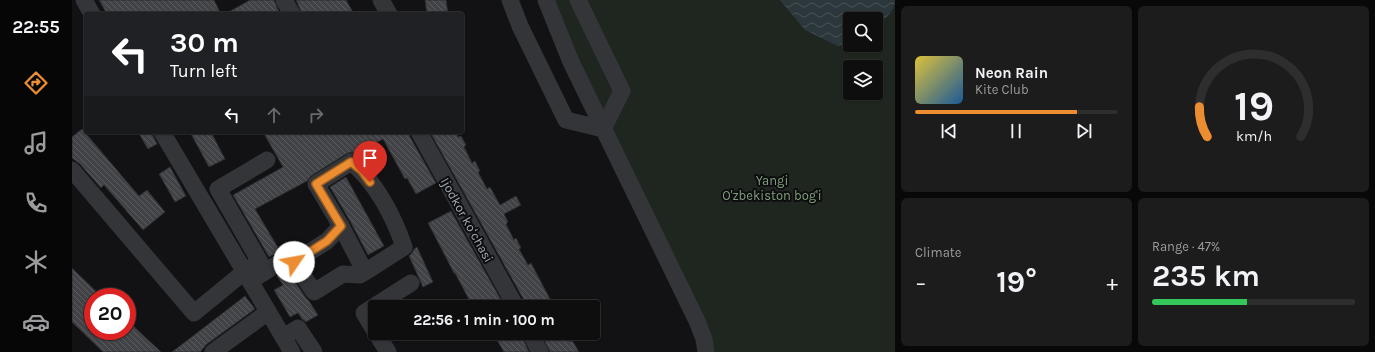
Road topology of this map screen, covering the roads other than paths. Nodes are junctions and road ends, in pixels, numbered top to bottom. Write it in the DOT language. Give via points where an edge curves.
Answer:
graph roads {
  1 [pos="84,0"];
  2 [pos="284,0"];
  3 [pos="381,0"];
  4 [pos="510,0"];
  5 [pos="546,0"];
  6 [pos="578,0"];
  7 [pos="91,12"];
  8 [pos="291,12"];
  9 [pos="388,12"];
  10 [pos="603,129"];
  11 [pos="163,134"];
  12 [pos="420,134"];
  13 [pos="267,160"];
  14 [pos="72,170"];
  15 [pos="341,226"];
  16 [pos="294,262"];
  17 [pos="365,272"];
  18 [pos="247,277"];
  19 [pos="411,282"];
  20 [pos="383,300"];
  21 [pos="512,300"];
  22 [pos="368,309"];
  23 [pos="268,312"];
  24 [pos="368,319"];
  25 [pos="283,337"];
  26 [pos="381,340"];
  27 [pos="534,340"];
  28 [pos="213,352"];
  29 [pos="292,352"];
  30 [pos="314,352"];
  31 [pos="388,352"];
  32 [pos="540,352"];
  33 [pos="706,352"];
  1 -- 7 [label="street"];
  2 -- 8 [label="street"];
  3 -- 9 [label="street"];
  4 -- 10 [label="street" via="566,120"];
  5 -- 10 [label="street" via="571,62"];
  6 -- 10 [label="street" via="622,91"];
  10 -- 33 [label="street" via="697,321"];
  11 -- 18 [label="street"];
  12 -- 21 [label="street, Ijodkor koʻchasi"];
  13 -- 18 [label="street" via="218,189 260,262"];
  14 -- 18 [label="street" via="194,313"];
  15 -- 16 [label="street" via="327,241"];
  15 -- 17 [label="street"];
  15 -- 17 [label="street" via="316,184 351,162 362,171 379,208 398,228 404,247"];
  16 -- 17 [label="street" via="314,292 343,274 360,275"];
  16 -- 18 [label="street" via="290,256"];
  18 -- 23 [label="street"];
  19 -- 20 [label="street"];
  22 -- 24 [label="street" via="364,312"];
  23 -- 25 [label="street"];
  23 -- 28 [label="street"];
  25 -- 29 [label="street"];
  25 -- 30 [label="street" via="298,328"];
  26 -- 31 [label="street"];
  27 -- 32 [label="street"];
}
